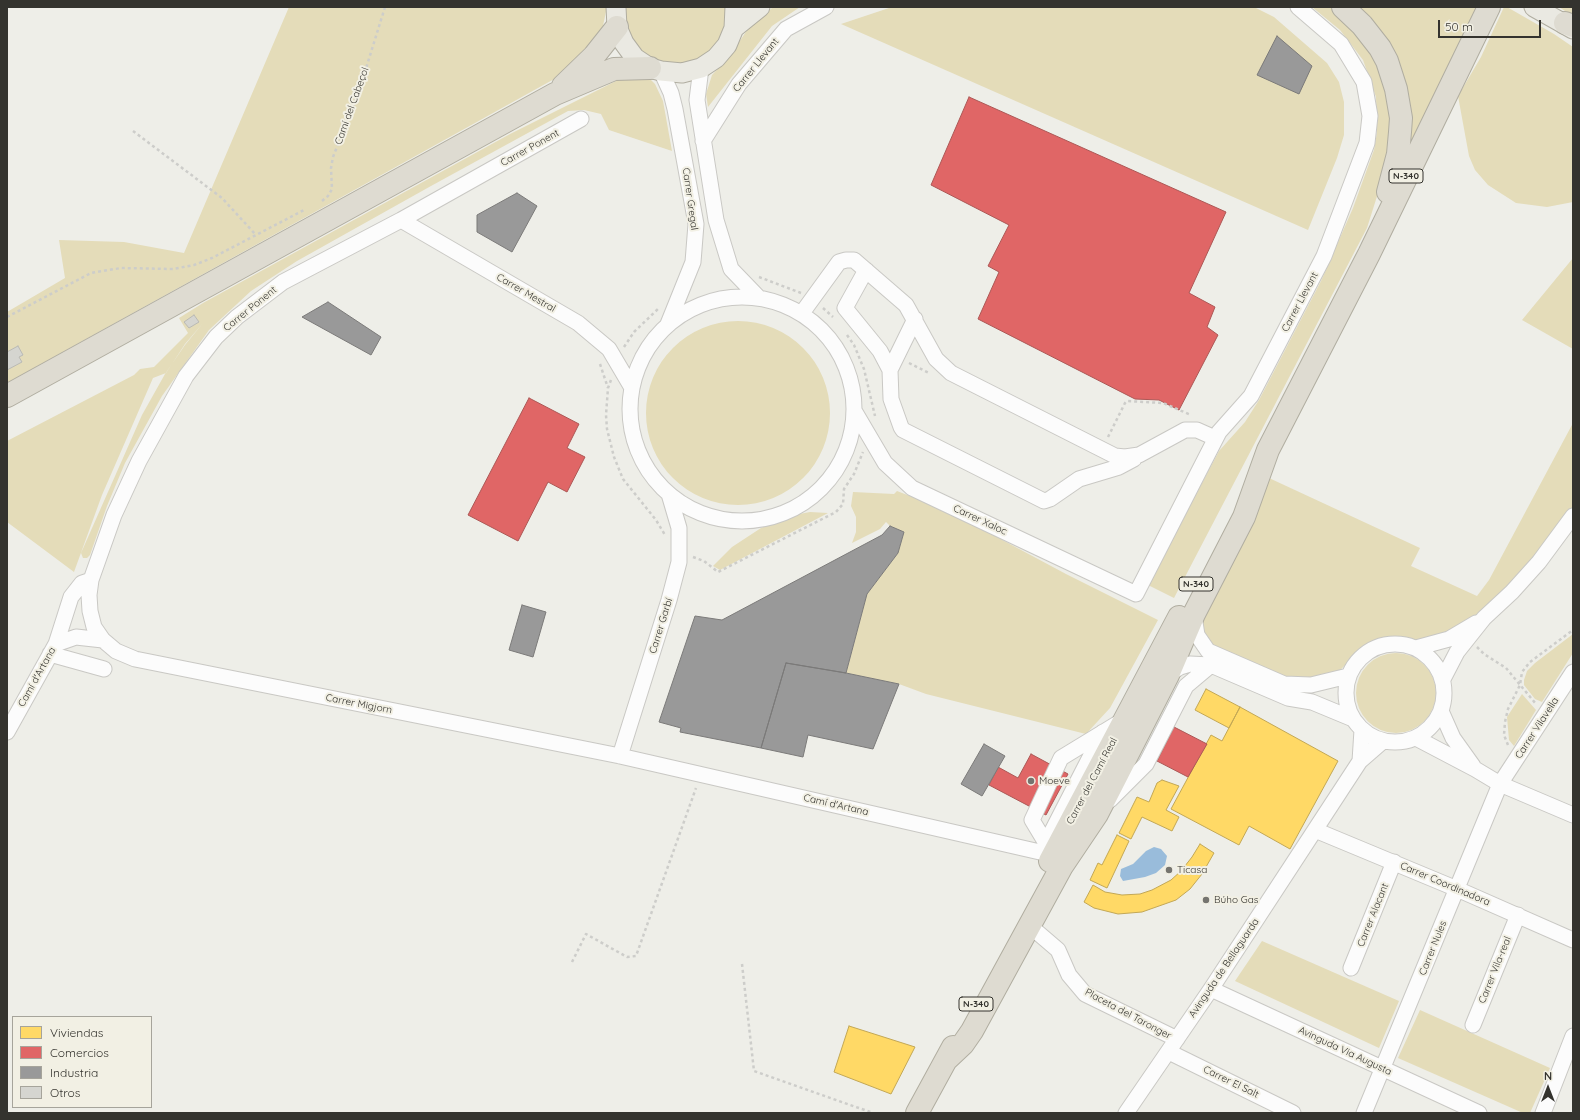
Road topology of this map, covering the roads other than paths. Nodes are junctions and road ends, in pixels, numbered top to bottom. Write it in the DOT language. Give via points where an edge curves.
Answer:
graph roads {
  1 [pos="735,7"];
  2 [pos="760,7"];
  3 [pos="826,7"];
  4 [pos="1298,7"];
  5 [pos="1343,7"];
  6 [pos="1489,7"];
  7 [pos="1534,7"];
  8 [pos="616,17"];
  9 [pos="1570,26"];
  10 [pos="734,28"];
  11 [pos="700,68"];
  12 [pos="656,70"];
  13 [pos="554,94"];
  14 [pos="581,120"];
  15 [pos="703,141"];
  16 [pos="401,220"];
  17 [pos="1369,254"];
  18 [pos="866,270"];
  19 [pos="758,298"];
  20 [pos="802,313"];
  21 [pos="915,319"];
  22 [pos="668,324"];
  23 [pos="890,370"];
  24 [pos="632,388"];
  25 [pos="7,396"];
  26 [pos="855,412"];
  27 [pos="1216,438"];
  28 [pos="1268,450"];
  29 [pos="1144,453"];
  30 [pos="669,494"];
  31 [pos="1573,516"];
  32 [pos="91,580"];
  33 [pos="1136,594"];
  34 [pos="1194,614"];
  35 [pos="1484,618"];
  36 [pos="102,640"];
  37 [pos="1416,648"];
  38 [pos="53,649"];
  39 [pos="1211,665"];
  40 [pos="104,669"];
  41 [pos="1573,672"];
  42 [pos="1168,675"];
  43 [pos="1348,676"];
  44 [pos="1443,680"];
  45 [pos="1441,711"];
  46 [pos="1125,718"];
  47 [pos="1358,725"];
  48 [pos="7,732"];
  49 [pos="1104,732"];
  50 [pos="1416,738"];
  51 [pos="1383,742"];
  52 [pos="620,756"];
  53 [pos="1360,761"];
  54 [pos="1475,769"];
  55 [pos="1500,784"];
  56 [pos="1097,814"];
  57 [pos="1573,815"];
  58 [pos="1315,830"];
  59 [pos="1078,841"];
  60 [pos="1049,849"];
  61 [pos="1394,862"];
  62 [pos="1457,889"];
  63 [pos="1518,915"];
  64 [pos="1037,932"];
  65 [pos="1573,940"];
  66 [pos="1018,947"];
  67 [pos="1351,968"];
  68 [pos="1211,989"];
  69 [pos="1473,1025"];
  70 [pos="1573,1036"];
  71 [pos="1173,1046"];
  72 [pos="946,1060"];
  73 [pos="1383,1069"];
  74 [pos="917,1113"];
  75 [pos="1126,1113"];
  76 [pos="1293,1113"];
  77 [pos="1364,1113"];
  78 [pos="1479,1113"];
  79 [pos="1543,1113"];
  1 -- 10 [label="main road"];
  2 -- 10 [label="main road"];
  3 -- 15 [label="street, Carrer Llevant" via="786,28 739,84"];
  4 -- 27 [label="street, Carrer Llevant" via="1341,44 1364,82 1370,116 1367,143 1324,256 1251,396"];
  5 -- 17 [label="highway" via="1373,38 1387,61 1396,89 1401,118 1398,154"];
  6 -- 17 [label="highway, N-340"];
  7 -- 9 [label="main road"];
  8 -- 12 [label="main road" via="627,48 635,58"];
  8 -- 13 [label="highway" via="594,56"];
  10 -- 11 [label="main road" via="727,45 716,58"];
  11 -- 12 [label="main road" via="682,73"];
  11 -- 15 [label="street" via="697,100"];
  12 -- 13 [label="highway" via="614,69"];
  12 -- 22 [label="street, Carrer Gregal" via="671,93 696,224 693,262"];
  13 -- 25 [label="highway"];
  14 -- 16 [label="street, Carrer Ponent"];
  15 -- 19 [label="street" via="716,220 732,270"];
  16 -- 24 [label="street, Carrer Mestral" via="578,323 608,349"];
  16 -- 32 [label="street, Carrer Ponent" via="283,282 237,318 201,355 186,376 139,461 114,515"];
  17 -- 28 [label="highway, N-340"];
  18 -- 20 [label="street" via="854,260 839,262"];
  18 -- 21 [label="street" via="906,305"];
  18 -- 23 [label="street" via="845,308 876,345"];
  19 -- 20 [label="street" via="781,303"];
  19 -- 22 [label="street" via="726,298 695,307"];
  20 -- 26 [label="street" via="831,339 835,346 849,374"];
  21 -- 23 [label="street"];
  21 -- 29 [label="street" via="936,359 951,373 1115,456 1130,457"];
  22 -- 24 [label="street" via="644,353"];
  23 -- 29 [label="street" via="891,400 903,430 1044,501 1079,479 1119,466"];
  24 -- 30 [label="street" via="630,417 636,446 650,472"];
  26 -- 30 [label="street" via="848,447 831,478 804,503 771,517 735,521 700,513"];
  26 -- 33 [label="street, Carrer Xaloc" via="885,463 912,488"];
  27 -- 29 [label="street" via="1197,430 1185,430"];
  27 -- 33 [label="street, Carrer Llevant"];
  28 -- 34 [label="highway" via="1244,517"];
  28 -- 46 [label="highway, Carrer del Camí Real / N-340"];
  30 -- 52 [label="street, Carrer Garbí" via="679,528 679,562"];
  31 -- 35 [label="street" via="1539,562"];
  32 -- 36 [label="street, Carrer Ponent" via="90,611 94,627"];
  32 -- 38 [label="street, Camí d'Artana" via="82,583 71,597"];
  34 -- 42 [label="highway"];
  34 -- 43 [label="street" via="1197,635 1208,650 1284,684 1311,685"];
  35 -- 37 [label="street" via="1449,639"];
  35 -- 44 [label="street" via="1457,652"];
  36 -- 38 [label="street, Camí d'Artana" via="76,637"];
  36 -- 52 [label="street, Carrer Migjorn" via="116,651 135,659"];
  37 -- 43 [label="street" via="1400,644 1384,645 1369,651"];
  37 -- 44 [label="street" via="1428,656"];
  38 -- 40 [label="street"];
  38 -- 48 [label="street, Camí d'Artana"];
  39 -- 42 [label="street" via="1190,664"];
  39 -- 47 [label="street" via="1288,698 1312,702"];
  39 -- 56 [label="street" via="1186,686 1146,764"];
  41 -- 55 [label="street, Carrer Vilavella"];
  42 -- 56 [label="highway"];
  43 -- 47 [label="street" via="1345,691 1347,706"];
  44 -- 45 [label="street" via="1445,696"];
  45 -- 50 [label="street" via="1426,732"];
  45 -- 54 [label="street" via="1453,738"];
  46 -- 49 [label="street"];
  46 -- 60 [label="highway, Carrer del Camí Real / N-340"];
  47 -- 51 [label="street"];
  47 -- 53 [label="street, Avinguda de Bellaguarda"];
  49 -- 60 [label="street"];
  49 -- 60 [label="street" via="1061,758 1032,820"];
  50 -- 51 [label="street" via="1400,743"];
  50 -- 54 [label="street"];
  51 -- 53 [label="street, Avinguda de Bellaguarda"];
  52 -- 60 [label="street, Camí d'Artana"];
  53 -- 58 [label="street, Avinguda de Bellaguarda"];
  54 -- 55 [label="street"];
  55 -- 57 [label="street"];
  55 -- 62 [label="street, Carrer Nules"];
  56 -- 59 [label="highway"];
  58 -- 61 [label="street, Carrer Coordinadora"];
  58 -- 68 [label="street, Avinguda de Bellaguarda"];
  59 -- 64 [label="street" via="1076,861"];
  59 -- 66 [label="highway"];
  60 -- 72 [label="highway, Carrer del Camí Real / N-340"];
  61 -- 62 [label="street, Carrer Coordinadora"];
  61 -- 67 [label="street, Carrer Alacant"];
  62 -- 63 [label="street, Carrer Coordinadora"];
  62 -- 73 [label="street, Carrer Nules"];
  63 -- 65 [label="street, Carrer Coordinadora"];
  63 -- 69 [label="street, Carrer Vila-real"];
  64 -- 66 [label="street"];
  64 -- 71 [label="street, Placeta del Taronger" via="1058,950 1069,975 1086,994"];
  66 -- 72 [label="highway" via="972,1031"];
  68 -- 71 [label="street, Avinguda de Bellaguarda"];
  68 -- 73 [label="street, Avinguda Via Augusta"];
  70 -- 79 [label="street"];
  71 -- 75 [label="street, Avinguda de Bellaguarda"];
  71 -- 76 [label="street, Carrer El Salt"];
  72 -- 74 [label="highway, Carrer del Camí Real / N-340"];
  73 -- 77 [label="street, Carrer Nules"];
  73 -- 78 [label="street, Avinguda Via Augusta"];
}
